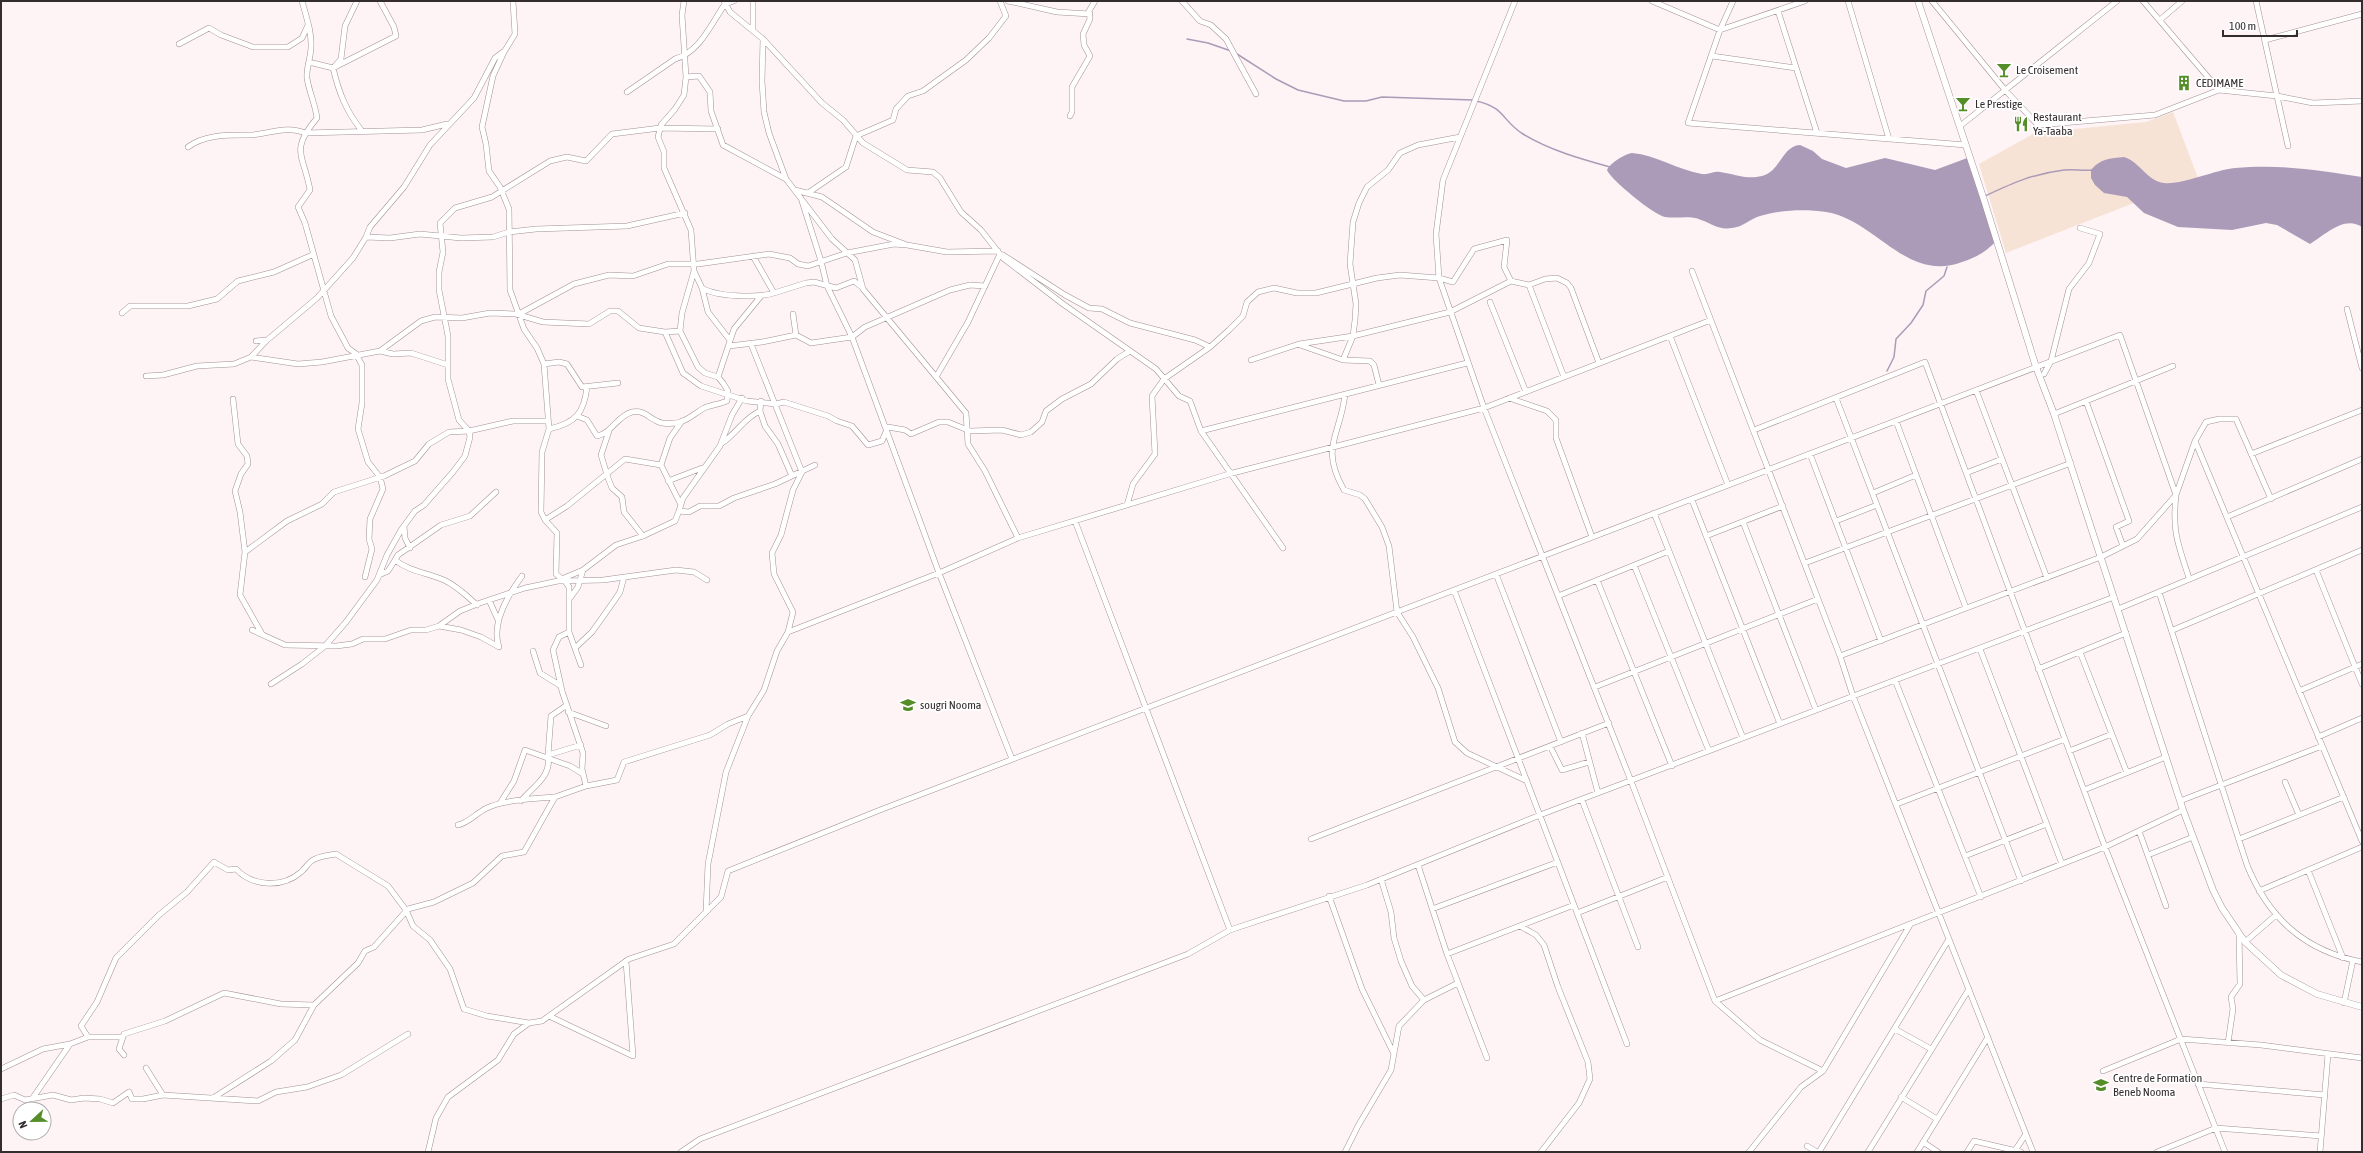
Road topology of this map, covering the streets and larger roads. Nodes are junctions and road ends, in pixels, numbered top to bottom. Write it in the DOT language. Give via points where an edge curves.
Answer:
graph roads {
  1 [pos="302,1"];
  2 [pos="357,1"];
  3 [pos="380,1"];
  4 [pos="513,1"];
  5 [pos="684,1"];
  6 [pos="734,1"];
  7 [pos="753,1"];
  8 [pos="1000,1"];
  9 [pos="1008,1"];
  10 [pos="1095,1"];
  11 [pos="1182,1"];
  12 [pos="1515,1"];
  13 [pos="1652,1"];
  14 [pos="1733,1"];
  15 [pos="1805,1"];
  16 [pos="1848,1"];
  17 [pos="1918,1"];
  18 [pos="1932,1"];
  19 [pos="2117,1"];
  20 [pos="2143,1"];
  21 [pos="2182,1"];
  22 [pos="2256,1"];
  23 [pos="1659,2"];
  24 [pos="724,3"];
  25 [pos="1778,11"];
  26 [pos="1090,14"];
  27 [pos="2362,14"];
  28 [pos="2160,20"];
  29 [pos="309,24"];
  30 [pos="753,29"];
  31 [pos="1720,30"];
  32 [pos="763,39"];
  33 [pos="2265,40"];
  34 [pos="179,44"];
  35 [pos="504,52"];
  36 [pos="1712,56"];
  37 [pos="683,57"];
  38 [pos="309,62"];
  39 [pos="333,68"];
  40 [pos="1796,68"];
  41 [pos="686,77"];
  42 [pos="2006,90"];
  43 [pos="2219,90"];
  44 [pos="627,92"];
  45 [pos="1256,94"];
  46 [pos="2277,96"];
  47 [pos="2362,101"];
  48 [pos="1070,116"];
  49 [pos="447,124"];
  50 [pos="1960,126"];
  51 [pos="660,128"];
  52 [pos="718,129"];
  53 [pos="362,131"];
  54 [pos="305,133"];
  55 [pos="1817,133"];
  56 [pos="856,136"];
  57 [pos="1460,137"];
  58 [pos="1889,139"];
  59 [pos="1966,145"];
  60 [pos="2288,146"];
  61 [pos="188,147"];
  62 [pos="786,179"];
  63 [pos="795,190"];
  64 [pos="501,191"];
  65 [pos="808,193"];
  66 [pos="801,198"];
  67 [pos="685,214"];
  68 [pos="2080,228"];
  69 [pos="509,232"];
  70 [pos="441,236"];
  71 [pos="366,237"];
  72 [pos="907,245"];
  73 [pos="847,253"];
  74 [pos="999,253"];
  75 [pos="312,255"];
  76 [pos="753,256"];
  77 [pos="822,261"];
  78 [pos="694,265"];
  79 [pos="694,271"];
  80 [pos="1692,271"];
  81 [pos="1439,278"];
  82 [pos="1511,281"];
  83 [pos="1352,285"];
  84 [pos="1529,285"];
  85 [pos="827,286"];
  86 [pos="985,286"];
  87 [pos="702,288"];
  88 [pos="863,289"];
  89 [pos="323,290"];
  90 [pos="774,293"];
  91 [pos="761,296"];
  92 [pos="1490,302"];
  93 [pos="2347,309"];
  94 [pos="1450,312"];
  95 [pos="122,313"];
  96 [pos="519,314"];
  97 [pos="793,314"];
  98 [pos="444,317"];
  99 [pos="888,318"];
  100 [pos="1711,320"];
  101 [pos="680,331"];
  102 [pos="665,332"];
  103 [pos="796,335"];
  104 [pos="852,336"];
  105 [pos="1353,336"];
  106 [pos="1670,336"];
  107 [pos="729,339"];
  108 [pos="267,340"];
  109 [pos="256,341"];
  110 [pos="751,344"];
  111 [pos="1299,344"];
  112 [pos="729,346"];
  113 [pos="1210,347"];
  114 [pos="380,351"];
  115 [pos="1130,351"];
  116 [pos="356,354"];
  117 [pos="251,357"];
  118 [pos="1251,360"];
  119 [pos="1343,360"];
  120 [pos="2051,361"];
  121 [pos="1467,363"];
  122 [pos="1599,363"];
  123 [pos="544,364"];
  124 [pos="448,365"];
  125 [pos="2173,366"];
  126 [pos="2036,367"];
  127 [pos="2362,368"];
  128 [pos="2044,374"];
  129 [pos="146,376"];
  130 [pos="718,377"];
  131 [pos="936,377"];
  132 [pos="1564,377"];
  133 [pos="1164,379"];
  134 [pos="2137,380"];
  135 [pos="618,383"];
  136 [pos="1379,385"];
  137 [pos="587,387"];
  138 [pos="1976,390"];
  139 [pos="1526,392"];
  140 [pos="728,394"];
  141 [pos="1345,394"];
  142 [pos="233,398"];
  143 [pos="742,398"];
  144 [pos="1508,398"];
  145 [pos="1836,398"];
  146 [pos="761,401"];
  147 [pos="2086,401"];
  148 [pos="776,404"];
  149 [pos="1940,404"];
  150 [pos="1484,408"];
  151 [pos="2362,410"];
  152 [pos="760,411"];
  153 [pos="2054,414"];
  154 [pos="577,416"];
  155 [pos="1896,421"];
  156 [pos="548,422"];
  157 [pos="682,422"];
  158 [pos="549,429"];
  159 [pos="886,429"];
  160 [pos="1754,430"];
  161 [pos="469,431"];
  162 [pos="609,431"];
  163 [pos="967,431"];
  164 [pos="1201,431"];
  165 [pos="1852,438"];
  166 [pos="2195,441"];
  167 [pos="722,443"];
  168 [pos="1332,447"];
  169 [pos="1810,454"];
  170 [pos="2251,454"];
  171 [pos="2002,459"];
  172 [pos="2362,459"];
  173 [pos="2070,463"];
  174 [pos="661,465"];
  175 [pos="815,465"];
  176 [pos="703,468"];
  177 [pos="1769,470"];
  178 [pos="607,472"];
  179 [pos="802,472"];
  180 [pos="1966,473"];
  181 [pos="1229,474"];
  182 [pos="1916,475"];
  183 [pos="792,476"];
  184 [pos="380,477"];
  185 [pos="668,481"];
  186 [pos="1728,485"];
  187 [pos="2012,485"];
  188 [pos="496,492"];
  189 [pos="1873,493"];
  190 [pos="2176,495"];
  191 [pos="1975,499"];
  192 [pos="2271,499"];
  193 [pos="1692,500"];
  194 [pos="680,503"];
  195 [pos="1127,505"];
  196 [pos="1877,505"];
  197 [pos="1782,506"];
  198 [pos="2362,507"];
  199 [pos="678,512"];
  200 [pos="1654,514"];
  201 [pos="1931,516"];
  202 [pos="2227,517"];
  203 [pos="545,520"];
  204 [pos="1075,521"];
  205 [pos="1836,521"];
  206 [pos="1742,522"];
  207 [pos="404,526"];
  208 [pos="1888,532"];
  209 [pos="643,536"];
  210 [pos="1706,536"];
  211 [pos="1592,537"];
  212 [pos="1018,538"];
  213 [pos="2123,546"];
  214 [pos="410,548"];
  215 [pos="1283,548"];
  216 [pos="1846,548"];
  217 [pos="2362,550"];
  218 [pos="1669,551"];
  219 [pos="245,552"];
  220 [pos="1543,556"];
  221 [pos="2101,557"];
  222 [pos="2243,557"];
  223 [pos="395,560"];
  224 [pos="1805,563"];
  225 [pos="1634,565"];
  226 [pos="583,570"];
  227 [pos="2316,570"];
  228 [pos="939,574"];
  229 [pos="1496,574"];
  230 [pos="379,576"];
  231 [pos="522,576"];
  232 [pos="365,577"];
  233 [pos="624,577"];
  234 [pos="2047,578"];
  235 [pos="2189,578"];
  236 [pos="580,580"];
  237 [pos="706,580"];
  238 [pos="1597,580"];
  239 [pos="566,581"];
  240 [pos="1454,590"];
  241 [pos="512,592"];
  242 [pos="2010,592"];
  243 [pos="2159,592"];
  244 [pos="2259,594"];
  245 [pos="1558,596"];
  246 [pos="2114,597"];
  247 [pos="570,599"];
  248 [pos="1818,599"];
  249 [pos="489,600"];
  250 [pos="477,605"];
  251 [pos="1966,608"];
  252 [pos="2118,609"];
  253 [pos="1397,612"];
  254 [pos="1779,615"];
  255 [pos="498,620"];
  256 [pos="1923,625"];
  257 [pos="439,626"];
  258 [pos="1742,629"];
  259 [pos="252,630"];
  260 [pos="2173,630"];
  261 [pos="569,632"];
  262 [pos="788,632"];
  263 [pos="2024,632"];
  264 [pos="2126,632"];
  265 [pos="262,634"];
  266 [pos="1881,641"];
  267 [pos="1705,644"];
  268 [pos="325,646"];
  269 [pos="575,648"];
  270 [pos="1980,649"];
  271 [pos="533,651"];
  272 [pos="2080,652"];
  273 [pos="1840,656"];
  274 [pos="1671,657"];
  275 [pos="2362,664"];
  276 [pos="581,665"];
  277 [pos="1938,665"];
  278 [pos="2355,667"];
  279 [pos="2038,669"];
  280 [pos="1634,672"];
  281 [pos="1895,680"];
  282 [pos="271,684"];
  283 [pos="2362,684"];
  284 [pos="561,686"];
  285 [pos="1595,687"];
  286 [pos="2299,691"];
  287 [pos="1853,696"];
  288 [pos="567,705"];
  289 [pos="1144,708"];
  290 [pos="1816,710"];
  291 [pos="560,711"];
  292 [pos="571,712"];
  293 [pos="748,716"];
  294 [pos="2362,718"];
  295 [pos="1609,723"];
  296 [pos="1780,724"];
  297 [pos="606,726"];
  298 [pos="1582,733"];
  299 [pos="2112,734"];
  300 [pos="2318,737"];
  301 [pos="1743,738"];
  302 [pos="2065,739"];
  303 [pos="1561,742"];
  304 [pos="581,745"];
  305 [pos="1550,746"];
  306 [pos="2322,746"];
  307 [pos="2069,750"];
  308 [pos="1709,751"];
  309 [pos="2021,756"];
  310 [pos="2166,757"];
  311 [pos="548,758"];
  312 [pos="1518,758"];
  313 [pos="1012,759"];
  314 [pos="1589,762"];
  315 [pos="1672,766"];
  316 [pos="1495,767"];
  317 [pos="1979,772"];
  318 [pos="2127,773"];
  319 [pos="583,774"];
  320 [pos="1527,781"];
  321 [pos="1631,781"];
  322 [pos="2285,782"];
  323 [pos="2222,784"];
  324 [pos="586,786"];
  325 [pos="1939,788"];
  326 [pos="2084,790"];
  327 [pos="1598,794"];
  328 [pos="555,797"];
  329 [pos="2344,797"];
  330 [pos="1582,800"];
  331 [pos="521,801"];
  332 [pos="2180,801"];
  333 [pos="500,803"];
  334 [pos="1897,804"];
  335 [pos="2183,810"];
  336 [pos="2299,815"];
  337 [pos="1540,816"];
  338 [pos="2047,824"];
  339 [pos="458,825"];
  340 [pos="2139,831"];
  341 [pos="2193,837"];
  342 [pos="1311,839"];
  343 [pos="2239,839"];
  344 [pos="2005,840"];
  345 [pos="2362,841"];
  346 [pos="2105,846"];
  347 [pos="2362,847"];
  348 [pos="2148,855"];
  349 [pos="1965,856"];
  350 [pos="1558,862"];
  351 [pos="2062,864"];
  352 [pos="1418,865"];
  353 [pos="2308,870"];
  354 [pos="1668,877"];
  355 [pos="1381,880"];
  356 [pos="2021,881"];
  357 [pos="2259,891"];
  358 [pos="1329,896"];
  359 [pos="1619,896"];
  360 [pos="1981,897"];
  361 [pos="1574,905"];
  362 [pos="2166,906"];
  363 [pos="1432,909"];
  364 [pos="406,910"];
  365 [pos="706,912"];
  366 [pos="1577,913"];
  367 [pos="1939,914"];
  368 [pos="2276,915"];
  369 [pos="1910,925"];
  370 [pos="1520,926"];
  371 [pos="1230,930"];
  372 [pos="2239,934"];
  373 [pos="1949,939"];
  374 [pos="2245,942"];
  375 [pos="1638,947"];
  376 [pos="1447,954"];
  377 [pos="2343,958"];
  378 [pos="2353,960"];
  379 [pos="626,961"];
  380 [pos="2362,962"];
  381 [pos="1458,983"];
  382 [pos="1969,989"];
  383 [pos="1424,1000"];
  384 [pos="1716,1001"];
  385 [pos="2344,1003"];
  386 [pos="314,1005"];
  387 [pos="2362,1007"];
  388 [pos="549,1016"];
  389 [pos="529,1023"];
  390 [pos="1895,1029"];
  391 [pos="408,1034"];
  392 [pos="88,1037"];
  393 [pos="123,1037"];
  394 [pos="1988,1037"];
  395 [pos="2181,1039"];
  396 [pos="2228,1042"];
  397 [pos="70,1044"];
  398 [pos="1626,1044"];
  399 [pos="1931,1049"];
  400 [pos="1394,1054"];
  401 [pos="2328,1054"];
  402 [pos="124,1055"];
  403 [pos="1487,1058"];
  404 [pos="2362,1058"];
  405 [pos="146,1068"];
  406 [pos="1,1069"];
  407 [pos="1823,1071"];
  408 [pos="2103,1071"];
  409 [pos="2198,1084"];
  410 [pos="163,1095"];
  411 [pos="2325,1096"];
  412 [pos="1902,1097"];
  413 [pos="213,1098"];
  414 [pos="1,1099"];
  415 [pos="32,1099"];
  416 [pos="1937,1119"];
  417 [pos="2216,1128"];
  418 [pos="2026,1134"];
  419 [pos="2321,1136"];
  420 [pos="1923,1142"];
  421 [pos="1807,1146"];
  422 [pos="2017,1151"];
  423 [pos="428,1152"];
  424 [pos="681,1152"];
  425 [pos="1345,1152"];
  426 [pos="1541,1152"];
  427 [pos="1749,1152"];
  428 [pos="1818,1152"];
  429 [pos="1868,1152"];
  430 [pos="1917,1152"];
  431 [pos="1938,1152"];
  432 [pos="1967,1152"];
  433 [pos="2033,1152"];
  434 [pos="2157,1152"];
  435 [pos="2225,1152"];
  436 [pos="2320,1152"];
  1 -- 29 [label="street"];
  2 -- 39 [label="street" via="345,26 341,59"];
  3 -- 39 [label="street" via="396,36"];
  4 -- 35 [label="street" via="515,34"];
  5 -- 37 [label="street"];
  6 -- 24 [label="street"];
  7 -- 30 [label="street"];
  8 -- 56 [label="street" via="1006,16 989,38 966,60 923,91 908,96 896,109 893,120"];
  9 -- 26 [label="street" via="1057,12"];
  10 -- 26 [label="street" via="1089,11"];
  11 -- 45 [label="street" via="1200,21 1211,25 1226,39"];
  12 -- 57 [label="street"];
  13 -- 23 [label="street"];
  14 -- 31 [label="street"];
  15 -- 25 [label="street"];
  16 -- 58 [label="street"];
  17 -- 50 [label="street"];
  18 -- 42 [label="street"];
  19 -- 42 [label="street"];
  20 -- 28 [label="street"];
  21 -- 28 [label="street"];
  22 -- 33 [label="street"];
  23 -- 31 [label="street"];
  24 -- 30 [label="street" via="730,12"];
  24 -- 37 [label="street" via="710,30"];
  25 -- 31 [label="street"];
  25 -- 40 [label="street"];
  26 -- 48 [label="street" via="1083,34 1084,45 1090,56 1072,87"];
  27 -- 33 [label="street"];
  28 -- 43 [label="street"];
  29 -- 34 [label="street" via="302,38 288,47 253,47 221,36 209,28"];
  29 -- 38 [label="street" via="312,47"];
  30 -- 32 [label="street"];
  31 -- 36 [label="street"];
  32 -- 56 [label="street"];
  32 -- 62 [label="street" via="764,112"];
  33 -- 46 [label="street"];
  35 -- 49 [label="street" via="495,58 474,98"];
  35 -- 64 [label="street" via="494,76 482,120 489,171"];
  36 -- 40 [label="street"];
  36 -- 55 [label="street" via="1688,123"];
  37 -- 41 [label="street"];
  37 -- 44 [label="street" via="675,59"];
  38 -- 39 [label="street"];
  38 -- 54 [label="street" via="308,88 315,102 317,118"];
  39 -- 53 [label="street" via="339,95 348,114"];
  40 -- 55 [label="street"];
  41 -- 51 [label="street" via="684,95"];
  41 -- 52 [label="street" via="699,76 710,92"];
  42 -- 43 [label="street" via="2038,125 2156,115"];
  42 -- 50 [label="street"];
  43 -- 46 [label="street"];
  46 -- 47 [label="street" via="2313,103"];
  46 -- 60 [label="street"];
  49 -- 53 [label="street" via="422,130"];
  49 -- 71 [label="street" via="393,202 370,227"];
  50 -- 59 [label="street"];
  51 -- 52 [label="street"];
  51 -- 64 [label="street" via="612,134 586,161 567,157 550,161"];
  51 -- 67 [label="street" via="658,137 664,152 664,168"];
  52 -- 62 [label="street" via="723,145"];
  53 -- 54 [label="street"];
  54 -- 61 [label="street" via="289,130 250,135 232,134 200,140"];
  54 -- 75 [label="street" via="300,156 310,190 298,207"];
  55 -- 58 [label="street"];
  56 -- 65 [label="street" via="846,167"];
  56 -- 74 [label="street" via="871,149 907,170 933,172 940,178 961,212 981,230"];
  57 -- 81 [label="street" via="1444,180 1437,213 1435,249"];
  57 -- 83 [label="street" via="1418,145 1400,153 1388,170 1366,187 1353,222 1350,264"];
  58 -- 59 [label="street"];
  59 -- 126 [label="street"];
  62 -- 63 [label="street"];
  63 -- 65 [label="street"];
  63 -- 66 [label="street"];
  64 -- 69 [label="street" via="509,209"];
  64 -- 70 [label="street" via="492,197 455,208 440,223"];
  65 -- 72 [label="street" via="822,197 873,232"];
  66 -- 73 [label="street" via="832,239"];
  66 -- 77 [label="street"];
  67 -- 69 [label="street" via="627,226 565,226"];
  67 -- 78 [label="street" via="691,230"];
  68 -- 120 [label="street" via="2100,234 2089,263 2069,289"];
  69 -- 70 [label="street" via="493,237"];
  69 -- 96 [label="street" via="509,286"];
  70 -- 71 [label="street" via="420,234 390,238"];
  70 -- 98 [label="street" via="443,252 439,290"];
  71 -- 89 [label="street" via="353,258"];
  72 -- 73 [label="street" via="894,244"];
  72 -- 74 [label="street" via="947,252"];
  73 -- 77 [label="street"];
  73 -- 88 [label="street" via="855,260"];
  74 -- 86 [label="street"];
  74 -- 113 [label="street" via="1088,308 1102,309 1130,323 1195,340"];
  74 -- 115 [label="street" via="1063,304"];
  75 -- 89 [label="street" via="322,280"];
  75 -- 95 [label="street" via="274,272 238,281 217,299 188,306 130,306"];
  76 -- 77 [label="street" via="769,254 790,258 798,264 808,266"];
  76 -- 78 [label="street"];
  76 -- 90 [label="street"];
  77 -- 85 [label="street"];
  78 -- 79 [label="street"];
  78 -- 96 [label="street" via="668,264 632,276 609,275 581,282"];
  79 -- 87 [label="street"];
  79 -- 101 [label="street" via="682,313"];
  80 -- 100 [label="street"];
  81 -- 82 [label="street" via="1453,282 1474,249 1507,240 1504,267"];
  81 -- 83 [label="street" via="1400,275"];
  81 -- 94 [label="street"];
  82 -- 84 [label="street"];
  82 -- 94 [label="street"];
  83 -- 105 [label="street" via="1356,304"];
  83 -- 113 [label="street" via="1316,293 1297,293 1274,288 1258,292 1247,302 1243,316"];
  84 -- 122 [label="street" via="1557,278 1567,283"];
  84 -- 132 [label="street"];
  85 -- 88 [label="street" via="836,288 854,281"];
  85 -- 90 [label="street" via="814,282 806,283"];
  85 -- 104 [label="street"];
  86 -- 99 [label="street" via="970,285 950,290"];
  86 -- 131 [label="street" via="968,322"];
  87 -- 91 [label="street" via="717,294"];
  87 -- 107 [label="street" via="708,312"];
  88 -- 99 [label="street"];
  89 -- 108 [label="street" via="314,301"];
  89 -- 116 [label="street" via="336,327 348,348"];
  90 -- 91 [label="street"];
  91 -- 107 [label="street" via="739,320"];
  92 -- 139 [label="street"];
  93 -- 127 [label="street"];
  94 -- 105 [label="street"];
  94 -- 121 [label="street"];
  96 -- 98 [label="street" via="490,313 462,318"];
  96 -- 102 [label="street" via="543,322 589,324 610,311 618,311 639,328"];
  96 -- 123 [label="street" via="524,329"];
  97 -- 103 [label="street"];
  98 -- 114 [label="street" via="421,321"];
  98 -- 124 [label="street" via="448,336"];
  99 -- 104 [label="street" via="865,327"];
  99 -- 131 [label="street"];
  100 -- 106 [label="street"];
  100 -- 160 [label="street"];
  101 -- 102 [label="street"];
  101 -- 130 [label="street" via="698,367 705,373"];
  102 -- 140 [label="street" via="683,373 708,390"];
  103 -- 104 [label="street" via="811,343"];
  103 -- 110 [label="street"];
  104 -- 159 [label="street"];
  105 -- 111 [label="street"];
  105 -- 119 [label="street"];
  106 -- 122 [label="street"];
  106 -- 186 [label="street"];
  107 -- 112 [label="street"];
  108 -- 109 [label="street"];
  108 -- 117 [label="street"];
  110 -- 112 [label="street"];
  110 -- 148 [label="street"];
  111 -- 118 [label="street"];
  111 -- 119 [label="street"];
  112 -- 130 [label="street"];
  113 -- 133 [label="street"];
  114 -- 116 [label="street"];
  114 -- 124 [label="street" via="393,354 411,353"];
  115 -- 133 [label="street" via="1156,369"];
  115 -- 163 [label="street" via="1084,389 1052,406 1046,411 1042,422 1031,432 1021,435 1002,430"];
  116 -- 117 [label="street" via="322,362 298,364"];
  116 -- 184 [label="street" via="362,365 363,379 358,429 368,462"];
  117 -- 129 [label="street" via="234,364 197,366 163,375"];
  119 -- 136 [label="street" via="1370,361 1374,365"];
  120 -- 126 [label="street"];
  120 -- 128 [label="street"];
  120 -- 134 [label="street" via="2120,335"];
  121 -- 136 [label="street"];
  121 -- 150 [label="street"];
  122 -- 132 [label="street"];
  123 -- 137 [label="street" via="564,362 570,367 578,383 582,387"];
  123 -- 156 [label="street"];
  124 -- 161 [label="street" via="452,399 462,425"];
  125 -- 134 [label="street"];
  126 -- 138 [label="street"];
  126 -- 153 [label="street"];
  130 -- 140 [label="street"];
  131 -- 163 [label="street" via="966,413"];
  132 -- 139 [label="street"];
  133 -- 164 [label="street" via="1180,396 1190,401"];
  133 -- 195 [label="street" via="1152,396 1156,454 1133,484"];
  134 -- 147 [label="street"];
  134 -- 190 [label="street"];
  135 -- 137 [label="street"];
  136 -- 141 [label="street"];
  137 -- 154 [label="street" via="585,404"];
  138 -- 149 [label="street"];
  138 -- 171 [label="street"];
  139 -- 144 [label="street"];
  140 -- 143 [label="street"];
  140 -- 157 [label="street" via="728,401 705,408 693,418"];
  141 -- 164 [label="street"];
  141 -- 168 [label="street" via="1343,413 1335,428"];
  142 -- 219 [label="street" via="238,444 247,456 248,464 235,491"];
  143 -- 146 [label="street"];
  143 -- 167 [label="street" via="732,415"];
  144 -- 150 [label="street"];
  144 -- 211 [label="street" via="1547,411 1556,420 1556,438"];
  145 -- 149 [label="street" via="1925,362"];
  145 -- 160 [label="street"];
  145 -- 165 [label="street"];
  146 -- 148 [label="street"];
  146 -- 152 [label="street"];
  147 -- 153 [label="street"];
  147 -- 213 [label="street" via="2128,521 2116,527"];
  148 -- 159 [label="street" via="792,404 852,426 868,445 882,441"];
  148 -- 179 [label="street"];
  149 -- 155 [label="street"];
  149 -- 180 [label="street"];
  150 -- 168 [label="street"];
  150 -- 220 [label="street"];
  151 -- 170 [label="street"];
  152 -- 167 [label="street"];
  152 -- 183 [label="street" via="765,426 778,444"];
  153 -- 173 [label="street"];
  154 -- 158 [label="street" via="564,426"];
  154 -- 162 [label="street" via="587,420 597,436"];
  155 -- 165 [label="street"];
  155 -- 182 [label="street"];
  156 -- 158 [label="street"];
  156 -- 161 [label="street" via="513,421"];
  157 -- 162 [label="street" via="661,423 646,413 635,412 621,418"];
  157 -- 174 [label="street" via="670,438"];
  158 -- 203 [label="street" via="542,452 542,512"];
  159 -- 163 [label="street" via="898,428 911,434 934,423 948,422"];
  159 -- 228 [label="street"];
  160 -- 177 [label="street"];
  161 -- 184 [label="street" via="441,435 429,444 415,461"];
  161 -- 207 [label="street" via="465,456"];
  162 -- 178 [label="street" via="601,455"];
  163 -- 212 [label="street" via="968,444 986,471"];
  164 -- 181 [label="street"];
  165 -- 169 [label="street"];
  165 -- 189 [label="street"];
  166 -- 170 [label="street" via="2206,422 2219,419 2236,420"];
  166 -- 190 [label="street"];
  166 -- 202 [label="street"];
  167 -- 176 [label="street"];
  168 -- 181 [label="street"];
  168 -- 253 [label="street" via="1333,465 1344,490 1365,499 1386,537"];
  169 -- 177 [label="street"];
  169 -- 205 [label="street"];
  170 -- 192 [label="street"];
  171 -- 180 [label="street"];
  171 -- 187 [label="street"];
  172 -- 192 [label="street"];
  173 -- 187 [label="street"];
  173 -- 221 [label="street"];
  174 -- 178 [label="street" via="625,459"];
  174 -- 185 [label="street"];
  175 -- 179 [label="street"];
  176 -- 185 [label="street"];
  176 -- 194 [label="street"];
  177 -- 186 [label="street"];
  177 -- 197 [label="street"];
  178 -- 203 [label="street" via="567,506"];
  178 -- 209 [label="street" via="612,488 622,497 624,512"];
  179 -- 183 [label="street"];
  179 -- 262 [label="street" via="793,490 781,535 772,553 774,574 793,612"];
  180 -- 191 [label="street"];
  181 -- 195 [label="street"];
  181 -- 215 [label="street"];
  182 -- 189 [label="street"];
  182 -- 201 [label="street"];
  183 -- 199 [label="street" via="719,506 700,506 689,512"];
  184 -- 219 [label="street" via="334,492 322,504 287,520"];
  184 -- 232 [label="street" via="383,489 370,519 369,539 372,549"];
  185 -- 194 [label="street"];
  186 -- 193 [label="street"];
  187 -- 191 [label="street"];
  187 -- 234 [label="street"];
  188 -- 214 [label="street" via="470,516 441,525"];
  189 -- 196 [label="street"];
  190 -- 213 [label="street" via="2137,539"];
  190 -- 235 [label="street" via="2173,521 2175,536"];
  191 -- 201 [label="street"];
  191 -- 242 [label="street"];
  192 -- 202 [label="street"];
  193 -- 200 [label="street"];
  193 -- 210 [label="street"];
  194 -- 199 [label="street"];
  195 -- 204 [label="street"];
  196 -- 205 [label="street"];
  196 -- 208 [label="street"];
  197 -- 206 [label="street"];
  197 -- 224 [label="street"];
  198 -- 222 [label="street"];
  199 -- 209 [label="street" via="675,521"];
  200 -- 211 [label="street"];
  200 -- 218 [label="street"];
  201 -- 208 [label="street"];
  201 -- 251 [label="street"];
  202 -- 222 [label="street"];
  203 -- 239 [label="street" via="557,533 556,574"];
  204 -- 212 [label="street"];
  204 -- 289 [label="street"];
  205 -- 216 [label="street"];
  206 -- 210 [label="street"];
  206 -- 254 [label="street"];
  207 -- 214 [label="street" via="405,538"];
  207 -- 230 [label="street" via="387,555"];
  208 -- 216 [label="street"];
  208 -- 256 [label="street"];
  209 -- 226 [label="street" via="616,545"];
  210 -- 258 [label="street"];
  211 -- 220 [label="street"];
  212 -- 228 [label="street"];
  213 -- 221 [label="street"];
  214 -- 223 [label="street" via="398,555"];
  216 -- 224 [label="street"];
  216 -- 266 [label="street"];
  217 -- 227 [label="street"];
  218 -- 225 [label="street"];
  218 -- 267 [label="street"];
  219 -- 265 [label="street" via="240,595"];
  220 -- 229 [label="street"];
  220 -- 245 [label="street"];
  221 -- 234 [label="street"];
  221 -- 246 [label="street"];
  222 -- 235 [label="street"];
  222 -- 244 [label="street"];
  223 -- 230 [label="street" via="388,571"];
  223 -- 250 [label="street" via="421,574 444,580 465,593"];
  224 -- 248 [label="street"];
  225 -- 238 [label="street"];
  225 -- 274 [label="street"];
  226 -- 236 [label="street"];
  226 -- 239 [label="street" via="568,575 564,578"];
  227 -- 244 [label="street"];
  227 -- 278 [label="street"];
  228 -- 262 [label="street"];
  228 -- 313 [label="street"];
  229 -- 240 [label="street"];
  229 -- 303 [label="street"];
  230 -- 268 [label="street"];
  231 -- 241 [label="street"];
  233 -- 236 [label="street"];
  233 -- 237 [label="street" via="676,570 694,572"];
  233 -- 269 [label="street" via="620,592 614,601 592,632"];
  234 -- 242 [label="street"];
  235 -- 243 [label="street"];
  236 -- 239 [label="street"];
  236 -- 247 [label="street"];
  238 -- 245 [label="street"];
  238 -- 280 [label="street"];
  239 -- 241 [label="street"];
  239 -- 247 [label="street"];
  240 -- 253 [label="street"];
  240 -- 312 [label="street"];
  241 -- 249 [label="street"];
  241 -- 255 [label="street"];
  242 -- 251 [label="street"];
  242 -- 263 [label="street"];
  243 -- 252 [label="street"];
  243 -- 260 [label="street"];
  244 -- 260 [label="street"];
  244 -- 286 [label="street"];
  245 -- 285 [label="street"];
  246 -- 252 [label="street"];
  246 -- 263 [label="street"];
  247 -- 261 [label="street"];
  248 -- 254 [label="street"];
  248 -- 273 [label="street"];
  249 -- 250 [label="street"];
  249 -- 255 [label="street"];
  250 -- 257 [label="street" via="460,611"];
  251 -- 256 [label="street"];
  252 -- 264 [label="street"];
  253 -- 289 [label="street"];
  253 -- 316 [label="street" via="1413,637 1438,688 1456,742 1467,753"];
  254 -- 258 [label="street"];
  254 -- 290 [label="street"];
  255 -- 257 [label="street" via="499,648 481,637"];
  256 -- 266 [label="street"];
  256 -- 277 [label="street"];
  257 -- 268 [label="street" via="426,630 411,630 385,639 363,639 352,644"];
  258 -- 267 [label="street"];
  258 -- 296 [label="street"];
  259 -- 265 [label="street"];
  260 -- 323 [label="street"];
  261 -- 269 [label="street"];
  261 -- 284 [label="street" via="559,636 552,647"];
  262 -- 293 [label="street" via="777,650 764,690"];
  263 -- 270 [label="street"];
  263 -- 279 [label="street"];
  264 -- 272 [label="street"];
  264 -- 310 [label="street"];
  265 -- 268 [label="street" via="286,645"];
  266 -- 273 [label="street"];
  267 -- 274 [label="street"];
  267 -- 301 [label="street"];
  268 -- 282 [label="street"];
  269 -- 276 [label="street"];
  270 -- 277 [label="street"];
  270 -- 309 [label="street"];
  271 -- 284 [label="street" via="540,673"];
  272 -- 279 [label="street"];
  272 -- 299 [label="street"];
  273 -- 287 [label="street"];
  274 -- 280 [label="street"];
  274 -- 308 [label="street"];
  275 -- 278 [label="street"];
  277 -- 281 [label="street"];
  277 -- 317 [label="street"];
  278 -- 283 [label="street"];
  278 -- 286 [label="street"];
  279 -- 302 [label="street"];
  280 -- 285 [label="street"];
  280 -- 315 [label="street"];
  281 -- 287 [label="street"];
  281 -- 325 [label="street"];
  284 -- 288 [label="street"];
  285 -- 295 [label="street"];
  286 -- 300 [label="street"];
  287 -- 290 [label="street"];
  287 -- 334 [label="street"];
  288 -- 291 [label="street"];
  288 -- 292 [label="street"];
  289 -- 313 [label="street"];
  289 -- 371 [label="street"];
  290 -- 296 [label="street"];
  291 -- 292 [label="street"];
  291 -- 311 [label="street" via="549,720"];
  292 -- 297 [label="street"];
  292 -- 304 [label="street"];
  293 -- 324 [label="street" via="710,735 624,762 617,780"];
  293 -- 365 [label="street" via="726,772 708,864"];
  294 -- 300 [label="street"];
  295 -- 298 [label="street"];
  295 -- 321 [label="street"];
  296 -- 301 [label="street"];
  298 -- 303 [label="street"];
  298 -- 314 [label="street"];
  299 -- 307 [label="street"];
  299 -- 318 [label="street"];
  300 -- 306 [label="street"];
  301 -- 308 [label="street"];
  302 -- 307 [label="street"];
  302 -- 309 [label="street"];
  303 -- 305 [label="street"];
  304 -- 311 [label="street"];
  304 -- 319 [label="street"];
  305 -- 312 [label="street"];
  305 -- 314 [label="street" via="1562,770"];
  306 -- 323 [label="street"];
  306 -- 329 [label="street"];
  307 -- 326 [label="street"];
  308 -- 315 [label="street"];
  309 -- 317 [label="street"];
  309 -- 338 [label="street"];
  310 -- 318 [label="street"];
  310 -- 332 [label="street"];
  311 -- 319 [label="street"];
  311 -- 331 [label="street" via="544,778"];
  311 -- 333 [label="street" via="523,752 514,781"];
  312 -- 316 [label="street"];
  312 -- 320 [label="street"];
  313 -- 365 [label="street" via="728,872 721,897"];
  314 -- 327 [label="street"];
  315 -- 321 [label="street"];
  316 -- 320 [label="street"];
  316 -- 342 [label="street"];
  317 -- 325 [label="street"];
  317 -- 344 [label="street"];
  318 -- 326 [label="street"];
  319 -- 324 [label="street"];
  320 -- 337 [label="street"];
  321 -- 327 [label="street"];
  321 -- 354 [label="street"];
  322 -- 336 [label="street"];
  323 -- 332 [label="street"];
  323 -- 343 [label="street"];
  324 -- 328 [label="street"];
  325 -- 334 [label="street"];
  325 -- 349 [label="street"];
  326 -- 346 [label="street"];
  327 -- 330 [label="street"];
  328 -- 331 [label="street"];
  328 -- 364 [label="street" via="524,852 502,856 473,883 434,902"];
  329 -- 336 [label="street"];
  329 -- 345 [label="street"];
  330 -- 337 [label="street"];
  330 -- 359 [label="street"];
  331 -- 333 [label="street"];
  332 -- 335 [label="street"];
  333 -- 339 [label="street" via="479,811 473,818"];
  334 -- 367 [label="street"];
  335 -- 340 [label="street"];
  335 -- 341 [label="street"];
  336 -- 343 [label="street"];
  337 -- 350 [label="street"];
  337 -- 352 [label="street"];
  338 -- 344 [label="street"];
  338 -- 351 [label="street"];
  340 -- 346 [label="street"];
  340 -- 348 [label="street"];
  341 -- 348 [label="street"];
  341 -- 372 [label="street" via="2213,890"];
  343 -- 357 [label="street"];
  344 -- 349 [label="street"];
  344 -- 356 [label="street"];
  346 -- 351 [label="street"];
  346 -- 395 [label="street"];
  347 -- 353 [label="street"];
  348 -- 362 [label="street"];
  349 -- 360 [label="street"];
  350 -- 361 [label="street"];
  350 -- 363 [label="street"];
  351 -- 356 [label="street"];
  352 -- 355 [label="street"];
  352 -- 363 [label="street"];
  353 -- 357 [label="street"];
  353 -- 377 [label="street"];
  354 -- 359 [label="street"];
  354 -- 384 [label="street"];
  355 -- 358 [label="street"];
  355 -- 383 [label="street" via="1391,912 1394,938 1401,961 1412,986"];
  356 -- 360 [label="street"];
  357 -- 368 [label="street"];
  358 -- 371 [label="street"];
  358 -- 400 [label="street" via="1362,989"];
  359 -- 366 [label="street"];
  359 -- 375 [label="street"];
  360 -- 367 [label="street"];
  361 -- 366 [label="street"];
  361 -- 370 [label="street"];
  363 -- 376 [label="street"];
  364 -- 386 [label="street" via="374,947 365,951 358,963"];
  364 -- 389 [label="street" via="413,926 430,940 450,969 464,1009 487,1016"];
  364 -- 392 [label="street" via="388,886 336,854 314,859 301,872 283,883 264,884 214,862 187,892 116,958 97,1002 81,1026"];
  365 -- 379 [label="street" via="674,944"];
  366 -- 398 [label="street"];
  367 -- 369 [label="street"];
  367 -- 373 [label="street"];
  368 -- 374 [label="street"];
  368 -- 377 [label="street" via="2310,943"];
  369 -- 384 [label="street"];
  369 -- 407 [label="street"];
  370 -- 376 [label="street"];
  370 -- 426 [label="street" via="1536,936 1544,945 1588,1062 1590,1079 1579,1102"];
  371 -- 424 [label="street" via="1188,954 700,1139"];
  372 -- 374 [label="street"];
  372 -- 396 [label="street" via="2240,984 2231,997 2233,1009"];
  373 -- 382 [label="street"];
  373 -- 390 [label="street"];
  374 -- 385 [label="street" via="2281,975 2317,994"];
  376 -- 381 [label="street"];
  377 -- 378 [label="street"];
  378 -- 380 [label="street"];
  378 -- 385 [label="street"];
  379 -- 388 [label="street"];
  379 -- 388 [label="street" via="633,1056"];
  381 -- 383 [label="street"];
  381 -- 403 [label="street"];
  382 -- 394 [label="street"];
  382 -- 399 [label="street"];
  383 -- 400 [label="street" via="1399,1026"];
  384 -- 407 [label="street" via="1760,1040"];
  385 -- 387 [label="street"];
  386 -- 393 [label="street" via="281,1004 224,993 165,1021 124,1034"];
  386 -- 413 [label="street" via="295,1040 271,1061"];
  388 -- 389 [label="street" via="542,1021"];
  389 -- 423 [label="street" via="514,1034 498,1060 448,1097 436,1118"];
  390 -- 399 [label="street"];
  390 -- 428 [label="street"];
  391 -- 413 [label="street" via="340,1075 307,1087 276,1092 258,1101"];
  392 -- 393 [label="street"];
  392 -- 397 [label="street"];
  393 -- 402 [label="street" via="119,1048"];
  394 -- 416 [label="street"];
  394 -- 418 [label="street"];
  395 -- 396 [label="street"];
  395 -- 408 [label="street"];
  395 -- 409 [label="street"];
  396 -- 401 [label="street"];
  397 -- 406 [label="street" via="42,1049"];
  397 -- 415 [label="street"];
  399 -- 412 [label="street"];
  400 -- 425 [label="street" via="1391,1070"];
  401 -- 404 [label="street"];
  401 -- 411 [label="street"];
  405 -- 410 [label="street"];
  407 -- 427 [label="street" via="1801,1087"];
  409 -- 411 [label="street"];
  409 -- 417 [label="street"];
  410 -- 413 [label="street"];
  410 -- 415 [label="street" via="142,1100 132,1099 129,1092 113,1103 84,1098 71,1100 53,1095"];
  411 -- 419 [label="street"];
  412 -- 416 [label="street"];
  412 -- 429 [label="street"];
  414 -- 415 [label="street" via="14,1096 25,1100"];
  416 -- 420 [label="street"];
  417 -- 419 [label="street"];
  417 -- 434 [label="street"];
  417 -- 435 [label="street"];
  418 -- 422 [label="street"];
  418 -- 433 [label="street"];
  419 -- 436 [label="street"];
  420 -- 430 [label="street"];
  420 -- 431 [label="street"];
  421 -- 428 [label="street"];
  422 -- 432 [label="street" via="1974,1141"];
}
